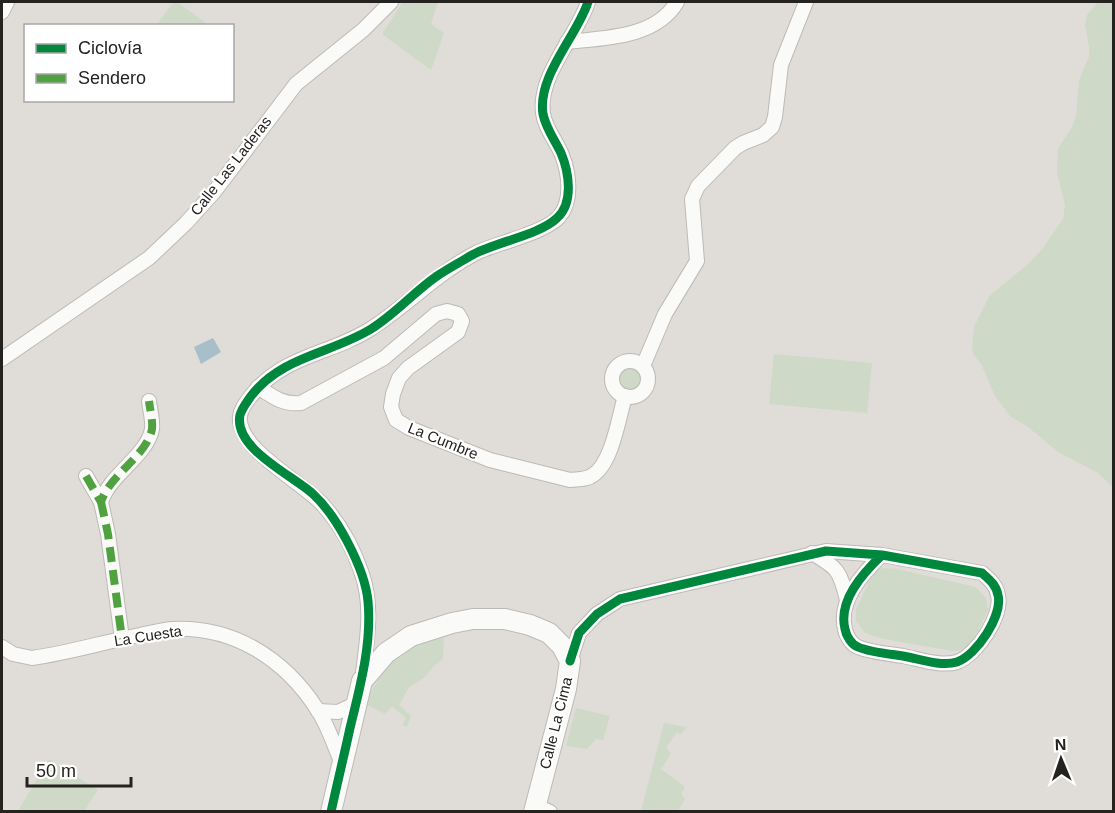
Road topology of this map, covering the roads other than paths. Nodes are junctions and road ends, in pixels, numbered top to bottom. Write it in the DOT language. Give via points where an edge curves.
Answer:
graph roads {
  1 [pos="7,2"];
  2 [pos="391,2"];
  3 [pos="588,2"];
  4 [pos="676,2"];
  5 [pos="806,2"];
  6 [pos="2,12"];
  7 [pos="567,42"];
  8 [pos="2,359"];
  9 [pos="643,366"];
  10 [pos="258,387"];
  11 [pos="625,396"];
  12 [pos="149,401"];
  13 [pos="86,476"];
  14 [pos="101,502"];
  15 [pos="812,553"];
  16 [pos="882,555"];
  17 [pos="847,600"];
  18 [pos="122,639"];
  19 [pos="2,647"];
  20 [pos="570,661"];
  21 [pos="362,681"];
  22 [pos="357,703"];
  23 [pos="318,711"];
  24 [pos="342,763"];
  25 [pos="540,809"];
  26 [pos="331,812"];
  1 -- 6 [label="street"];
  2 -- 8 [label="street, Calle Las Laderas" via="296,84 214,192 149,258"];
  3 -- 7 [label="street"];
  4 -- 7 [label="street" via="659,21 642,29"];
  5 -- 9 [label="street" via="782,66 772,126 763,135 735,148 698,186 692,199 697,261 665,314"];
  7 -- 10 [label="street" via="543,99 546,125 568,175 568,198 560,217 545,228 476,254 437,276 370,330 310,354 269,376"];
  9 -- 11 [label="street" via="648,377 645,388 637,396"];
  9 -- 11 [label="street" via="626,362 616,368 613,384"];
  10 -- 11 [label="street, La Cumbre" via="279,402 301,403 384,358 436,314 458,314 462,321 458,332 399,378 391,407 396,420 490,460 570,480 594,475 602,465 610,452"];
  10 -- 21 [label="street" via="240,416 241,430 248,443 325,507 363,575 369,625"];
  12 -- 14 [label="street" via="152,428 148,441 105,491"];
  13 -- 14 [label="street"];
  14 -- 18 [label="street"];
  15 -- 16 [label="street"];
  15 -- 17 [label="street" via="831,564 841,576"];
  15 -- 20 [label="street" via="620,599 597,614 579,633"];
  16 -- 17 [label="street"];
  16 -- 17 [label="street" via="982,573 994,583 999,596 995,620 970,655 957,662 939,663 857,647 846,635 842,618"];
  18 -- 19 [label="street, La Cuesta" via="32,658"];
  18 -- 23 [label="street, La Cuesta" via="170,629 203,630 233,637 284,667"];
  20 -- 21 [label="street, Calle La Cima" via="549,633 530,624 473,619 411,636 386,653"];
  20 -- 25 [label="street, Calle La Cima"];
  21 -- 22 [label="street"];
  22 -- 23 [label="street" via="338,712"];
  22 -- 24 [label="street"];
  23 -- 24 [label="street, La Cuesta"];
  24 -- 26 [label="street"];
}
